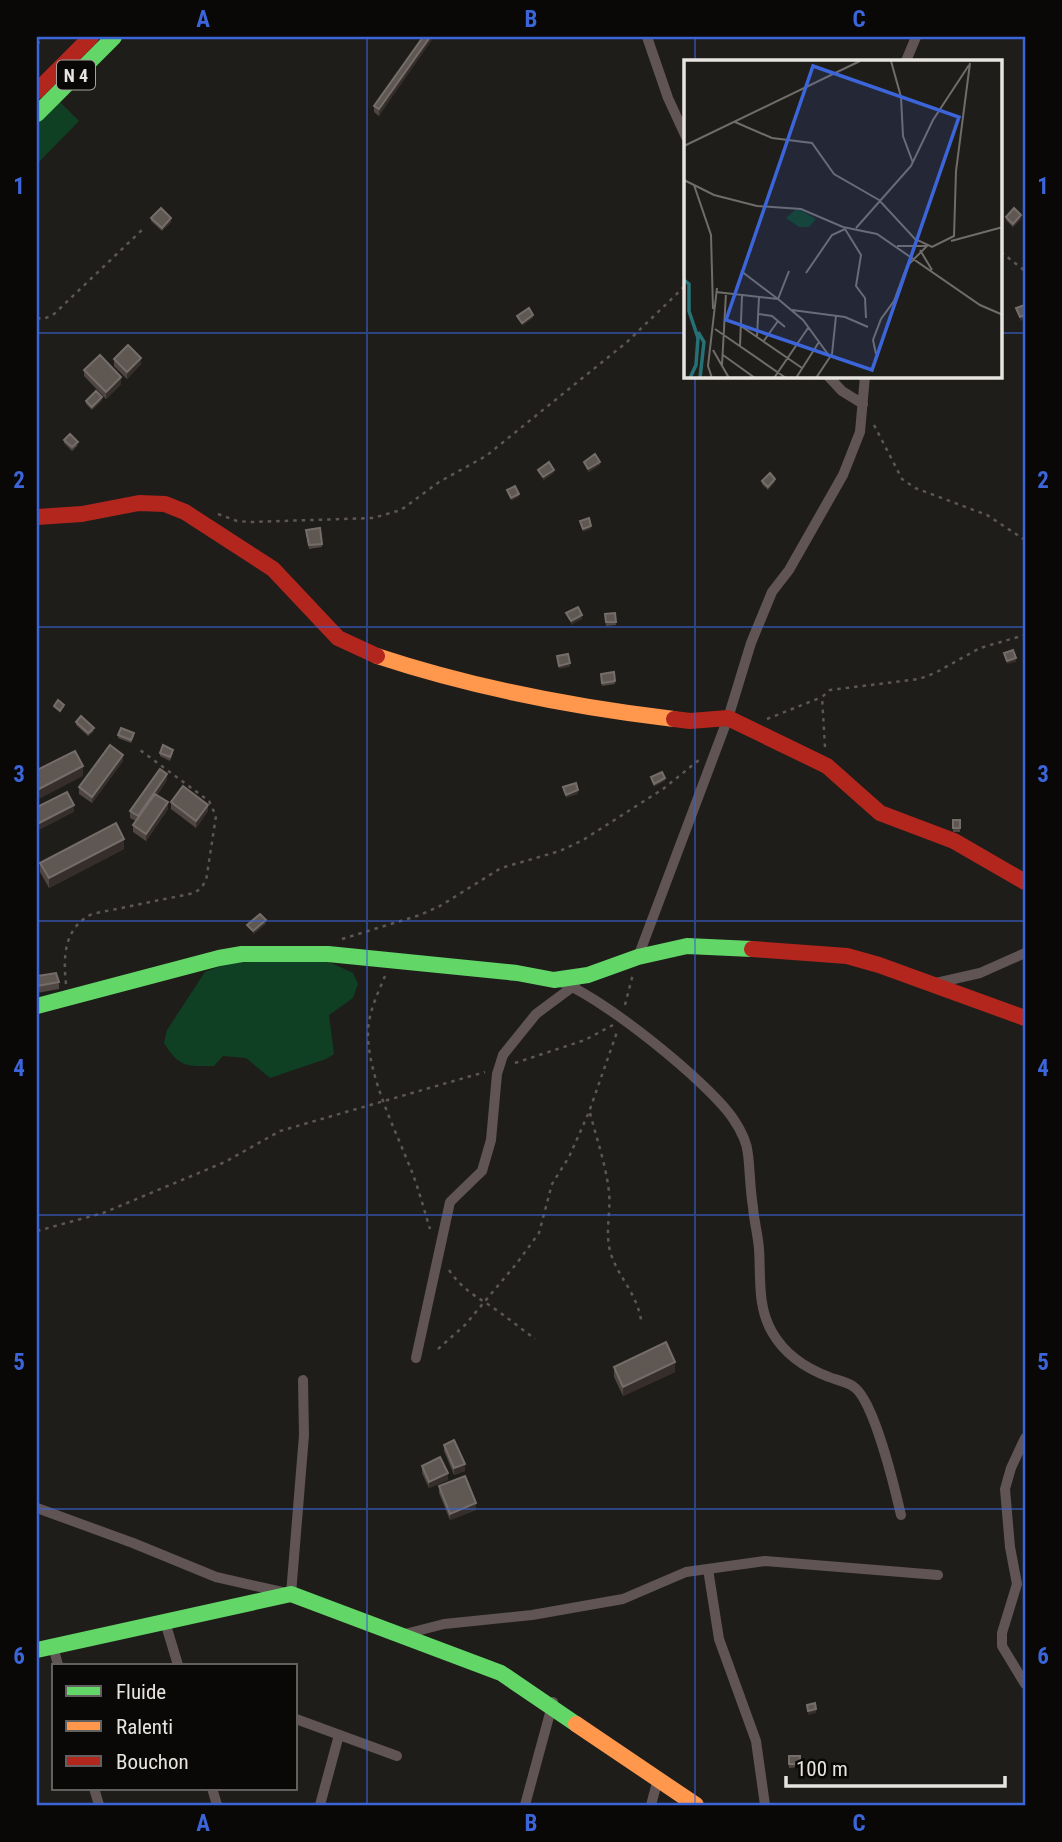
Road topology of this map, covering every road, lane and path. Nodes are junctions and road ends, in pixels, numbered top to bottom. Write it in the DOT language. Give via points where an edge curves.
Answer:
graph roads {
  1 [pos="44,37"];
  2 [pos="91,37"];
  3 [pos="114,37"];
  4 [pos="648,37"];
  5 [pos="916,37"];
  6 [pos="37,44"];
  7 [pos="906,60"];
  8 [pos="37,91"];
  9 [pos="37,114"];
  10 [pos="684,133"];
  11 [pos="143,229"];
  12 [pos="1002,253"];
  13 [pos="1025,271"];
  14 [pos="684,287"];
  15 [pos="37,318"];
  16 [pos="830,378"];
  17 [pos="865,378"];
  18 [pos="863,404"];
  19 [pos="217,514"];
  20 [pos="37,517"];
  21 [pos="1025,540"];
  22 [pos="1025,635"];
  23 [pos="822,697"];
  24 [pos="729,718"];
  25 [pos="747,727"];
  26 [pos="719,744"];
  27 [pos="140,750"];
  28 [pos="827,766"];
  29 [pos="1025,882"];
  30 [pos="342,939"];
  31 [pos="1025,953"];
  32 [pos="638,957"];
  33 [pos="390,960"];
  34 [pos="588,975"];
  35 [pos="554,980"];
  36 [pos="933,984"];
  37 [pos="573,986"];
  38 [pos="70,997"];
  39 [pos="37,1006"];
  40 [pos="1025,1018"];
  41 [pos="621,1019"];
  42 [pos="499,1068"];
  43 [pos="383,1102"];
  44 [pos="589,1112"];
  45 [pos="430,1228"];
  46 [pos="37,1231"];
  47 [pos="439,1254"];
  48 [pos="485,1302"];
  49 [pos="641,1320"];
  50 [pos="535,1339"];
  51 [pos="438,1349"];
  52 [pos="416,1358"];
  53 [pos="303,1380"];
  54 [pos="1025,1438"];
  55 [pos="37,1508"];
  56 [pos="901,1515"];
  57 [pos="708,1569"];
  58 [pos="937,1575"];
  59 [pos="291,1594"];
  60 [pos="165,1622"];
  61 [pos="400,1635"];
  62 [pos="45,1648"];
  63 [pos="57,1664"];
  64 [pos="178,1664"];
  65 [pos="1025,1684"];
  66 [pos="552,1703"];
  67 [pos="298,1720"];
  68 [pos="339,1735"];
  69 [pos="397,1756"];
  70 [pos="658,1779"];
  71 [pos="320,1805"];
  72 [pos="525,1805"];
  73 [pos="651,1805"];
  74 [pos="696,1805"];
  75 [pos="765,1805"];
  1 -- 6 [label="path"];
  2 -- 8 [label="main road, N 4"];
  3 -- 9 [label="main road, N 4"];
  4 -- 10 [label="street"];
  5 -- 7 [label="street"];
  11 -- 15 [label="path" via="53,315"];
  12 -- 13 [label="path"];
  14 -- 19 [label="path" via="628,342 486,456 401,510 373,518 251,522"];
  16 -- 18 [label="street"];
  17 -- 18 [label="street"];
  18 -- 21 [label="path" via="902,479 987,516"];
  18 -- 24 [label="street" via="860,432 843,475 772,592"];
  20 -- 24 [label="main road" via="139,503 165,504 273,569 338,638 374,655 512,694 566,704 690,721"];
  22 -- 23 [label="path" via="981,648 919,680 830,690"];
  23 -- 25 [label="path"];
  23 -- 28 [label="path"];
  24 -- 25 [label="main road"];
  24 -- 26 [label="street"];
  25 -- 28 [label="main road"];
  26 -- 30 [label="path" via="663,789 583,840 501,868 420,915"];
  26 -- 32 [label="street"];
  27 -- 38 [label="path" via="209,801 215,812 206,881 194,893 83,918 67,941 64,961"];
  28 -- 29 [label="main road" via="880,813 954,841"];
  31 -- 36 [label="street" via="980,973"];
  32 -- 34 [label="main road"];
  32 -- 36 [label="main road" via="687,946 821,953 880,965"];
  32 -- 41 [label="path"];
  33 -- 35 [label="main road"];
  33 -- 38 [label="main road" via="242,954"];
  33 -- 43 [label="path" via="368,1031"];
  34 -- 35 [label="main road"];
  34 -- 37 [label="street"];
  35 -- 37 [label="street"];
  36 -- 40 [label="main road"];
  37 -- 41 [label="street"];
  37 -- 42 [label="street" via="536,1014 503,1055"];
  38 -- 39 [label="main road"];
  41 -- 42 [label="path" via="585,1040"];
  41 -- 44 [label="path"];
  41 -- 56 [label="street" via="711,1093 733,1119 748,1153 759,1287 772,1332 793,1359 854,1387 864,1400 887,1456"];
  42 -- 43 [label="path"];
  42 -- 47 [label="street" via="491,1140 482,1171 450,1202"];
  43 -- 45 [label="path"];
  43 -- 46 [label="path" via="280,1130 225,1162 103,1213"];
  44 -- 48 [label="path" via="552,1184 538,1233"];
  44 -- 49 [label="path" via="605,1163 611,1255 639,1305"];
  47 -- 48 [label="path" via="457,1282"];
  47 -- 52 [label="street"];
  48 -- 50 [label="path"];
  48 -- 51 [label="path"];
  53 -- 59 [label="street" via="304,1436"];
  54 -- 65 [label="street" via="1005,1489 1017,1584 1002,1646"];
  55 -- 59 [label="street" via="216,1577"];
  57 -- 58 [label="street" via="765,1561"];
  57 -- 61 [label="street" via="686,1572 623,1599 444,1624"];
  57 -- 75 [label="street" via="719,1639 755,1741"];
  59 -- 60 [label="main road"];
  59 -- 61 [label="main road"];
  60 -- 62 [label="main road"];
  60 -- 64 [label="street"];
  61 -- 66 [label="main road" via="501,1673"];
  62 -- 63 [label="street"];
  66 -- 70 [label="main road"];
  66 -- 72 [label="street"];
  67 -- 68 [label="street"];
  68 -- 69 [label="street"];
  68 -- 71 [label="street"];
  70 -- 73 [label="street"];
  70 -- 74 [label="main road"];
}
